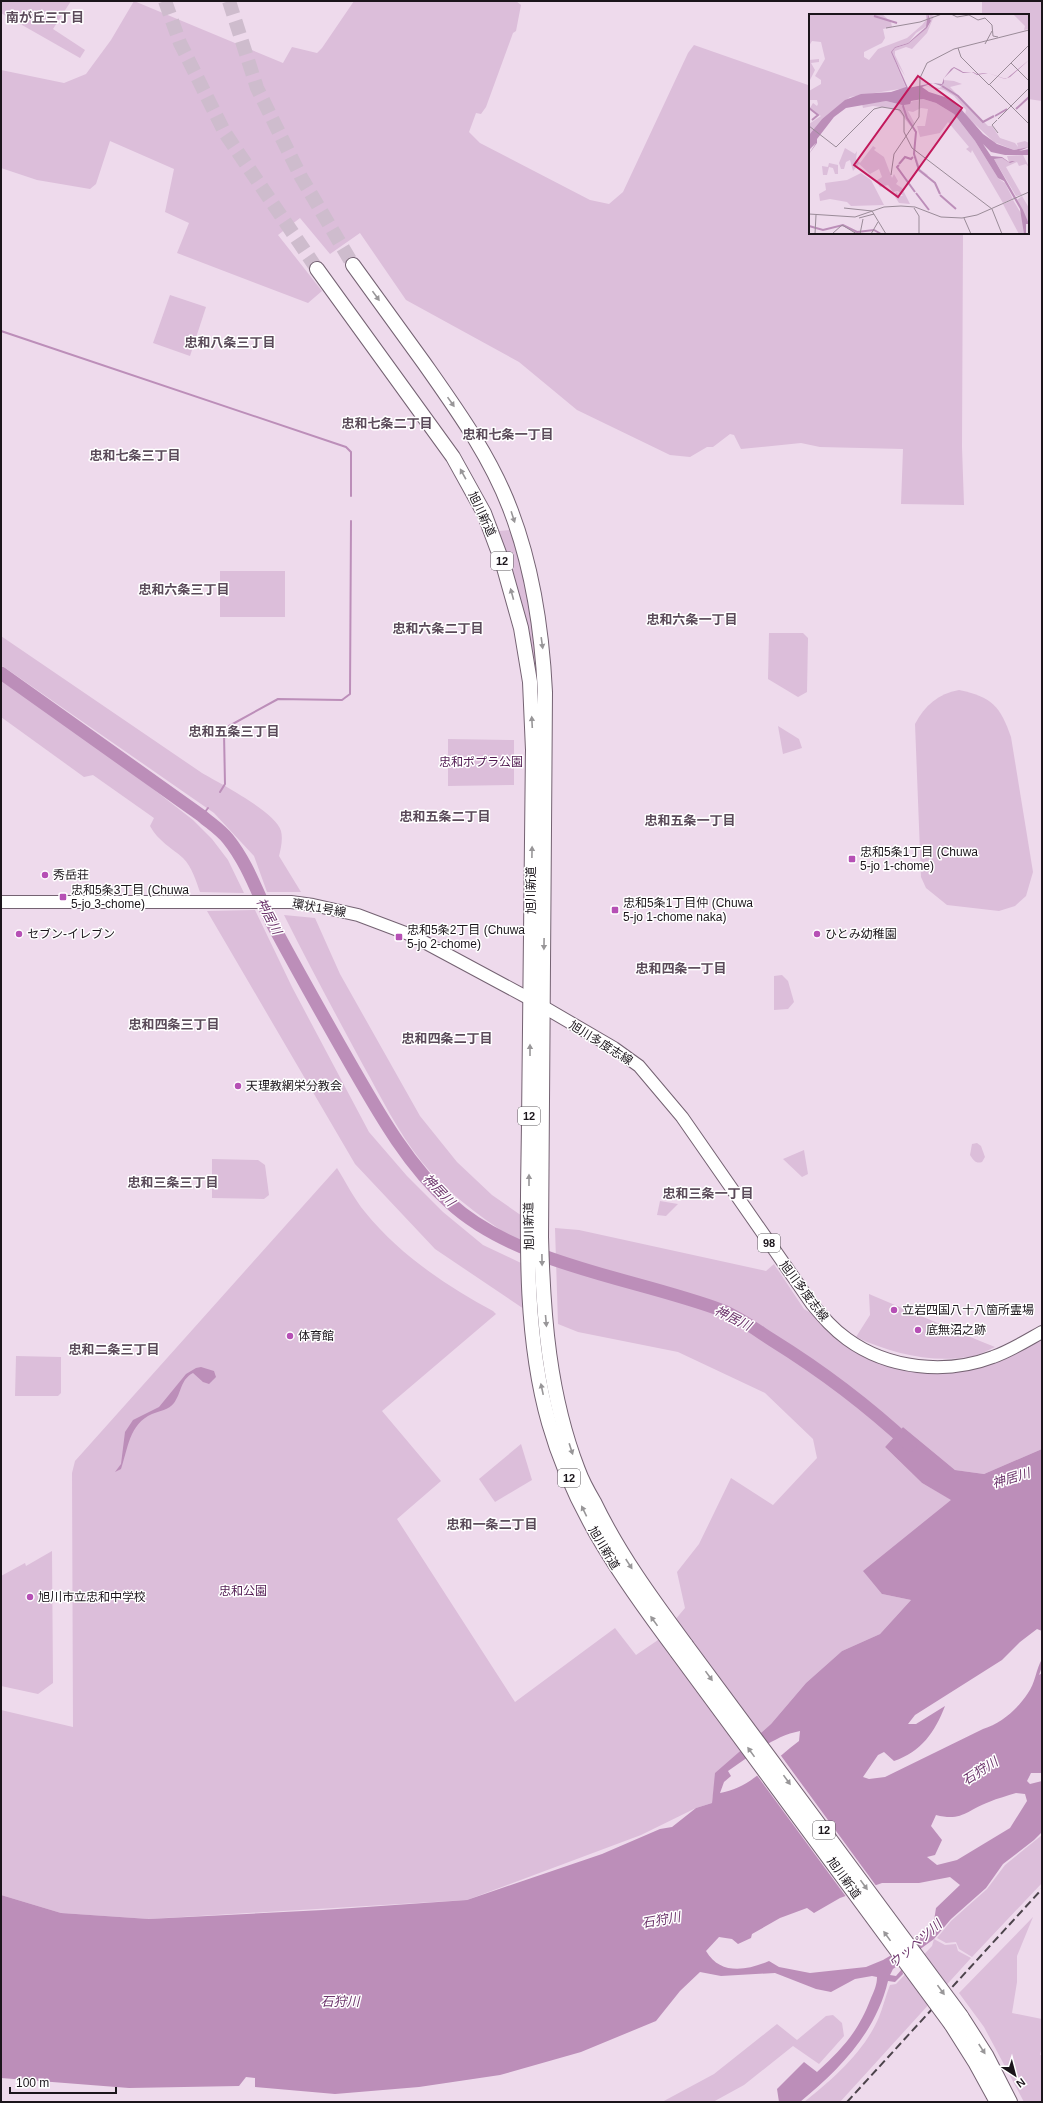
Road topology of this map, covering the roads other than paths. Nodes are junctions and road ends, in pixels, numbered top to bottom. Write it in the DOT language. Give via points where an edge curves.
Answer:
graph roads {
  1 [pos="353,265"];
  2 [pos="317,269"];
  3 [pos="1,902"];
  4 [pos="530,999"];
  5 [pos="543,1008"];
  6 [pos="535,1235"];
  7 [pos="1042,1332"];
  8 [pos="682,1648"];
  9 [pos="956,2020"];
  10 [pos="997,2102"];
  11 [pos="1010,2102"];
  1 -- 5 [label="highway, 旭川新道 / 12, one-way" via="465,422 489,463 521,544 538,614 543,649"];
  4 -- 2 [label="highway, 旭川新道 / 12, one-way" via="533,750 530,682 521,628 503,564 484,513 453,458"];
  3 -- 4 [label="main road, 環状1号線" via="291,902 338,910 386,924"];
  4 -- 5 [label="main road, 環状1号線"];
  6 -- 4 [label="highway, 旭川新道 / 12, one-way"];
  5 -- 6 [label="highway, 旭川新道 / 12"];
  5 -- 7 [label="main road, 旭川多度志線 / 98" via="614,1048 639,1066 682,1116 812,1304 847,1339 895,1362 921,1367 942,1367 992,1358"];
  6 -- 8 [label="highway, 旭川新道 / 12, one-way" via="547,1340 560,1415 578,1471 612,1538"];
  8 -- 6 [label="highway, 旭川新道 / 12, one-way" via="623,1579 584,1512 567,1473 549,1422 537,1366 530,1312 529,1278"];
  8 -- 9 [label="highway, 旭川新道 / 12, bridge"];
  9 -- 10 [label="highway, 旭川新道 / 12"];
  9 -- 11 [label="highway, 旭川新道 / 12, one-way" via="986,2055"];
}
